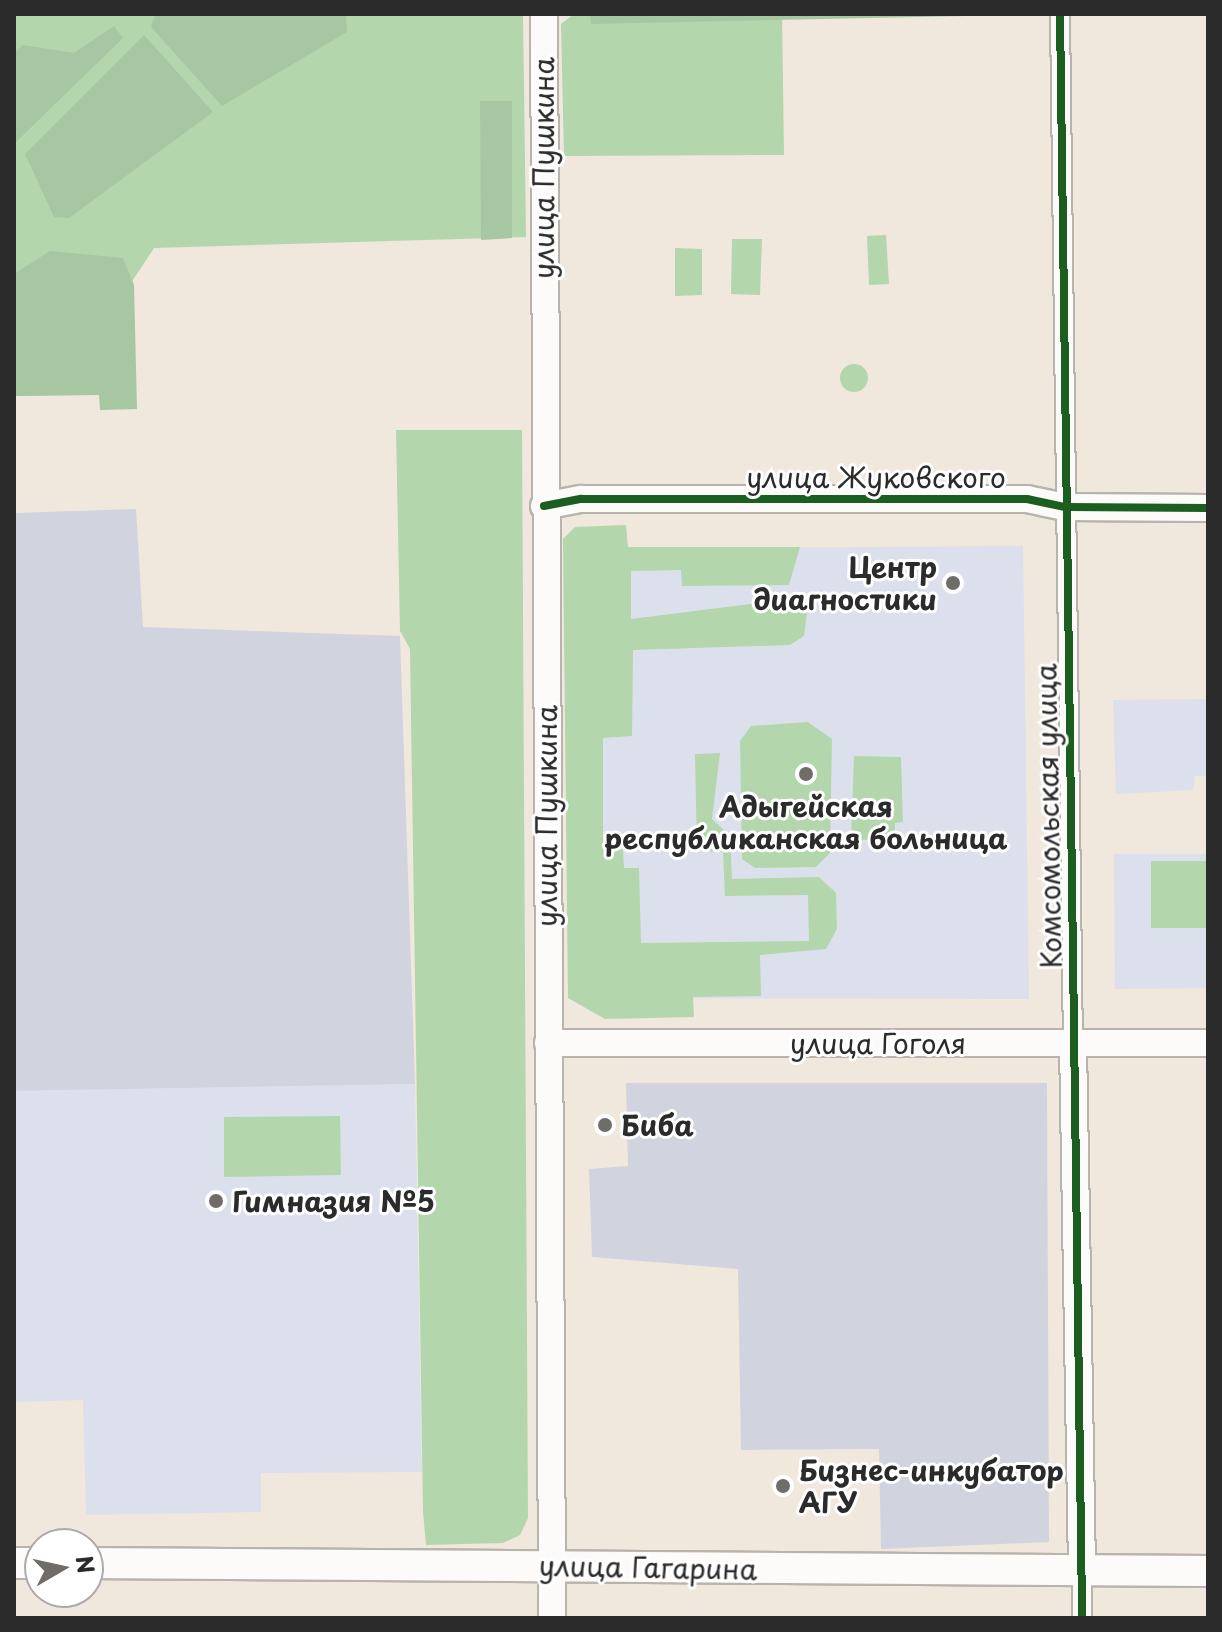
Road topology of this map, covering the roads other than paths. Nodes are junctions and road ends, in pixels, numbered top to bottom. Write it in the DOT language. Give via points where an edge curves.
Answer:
graph roads {
  1 [pos="544,14"];
  2 [pos="1060,14"];
  3 [pos="544,506"];
  4 [pos="1066,507"];
  5 [pos="1208,508"];
  6 [pos="548,1043"];
  7 [pos="1073,1043"];
  8 [pos="1208,1043"];
  9 [pos="104,1563"];
  10 [pos="552,1565"];
  11 [pos="1082,1571"];
  12 [pos="1208,1571"];
  13 [pos="552,1618"];
  14 [pos="1082,1618"];
  1 -- 3 [label="main road, улица Пушкина"];
  2 -- 4 [label="street, Комсомольская улица"];
  3 -- 4 [label="main road, улица Жуковского" via="581,499 1027,499"];
  3 -- 6 [label="main road, улица Пушкина"];
  4 -- 5 [label="main road, улица Жуковского"];
  4 -- 7 [label="street, Комсомольская улица"];
  6 -- 7 [label="main road, улица Гоголя"];
  6 -- 10 [label="main road, улица Пушкина"];
  7 -- 8 [label="main road, улица Гоголя"];
  7 -- 11 [label="main road, Комсомольская улица"];
  9 -- 10 [label="main road, улица Гагарина"];
  10 -- 11 [label="main road, улица Гагарина"];
  10 -- 13 [label="main road, улица Пушкина"];
  11 -- 12 [label="main road, улица Гагарина"];
  11 -- 14 [label="street, Комсомольская улица"];
}
